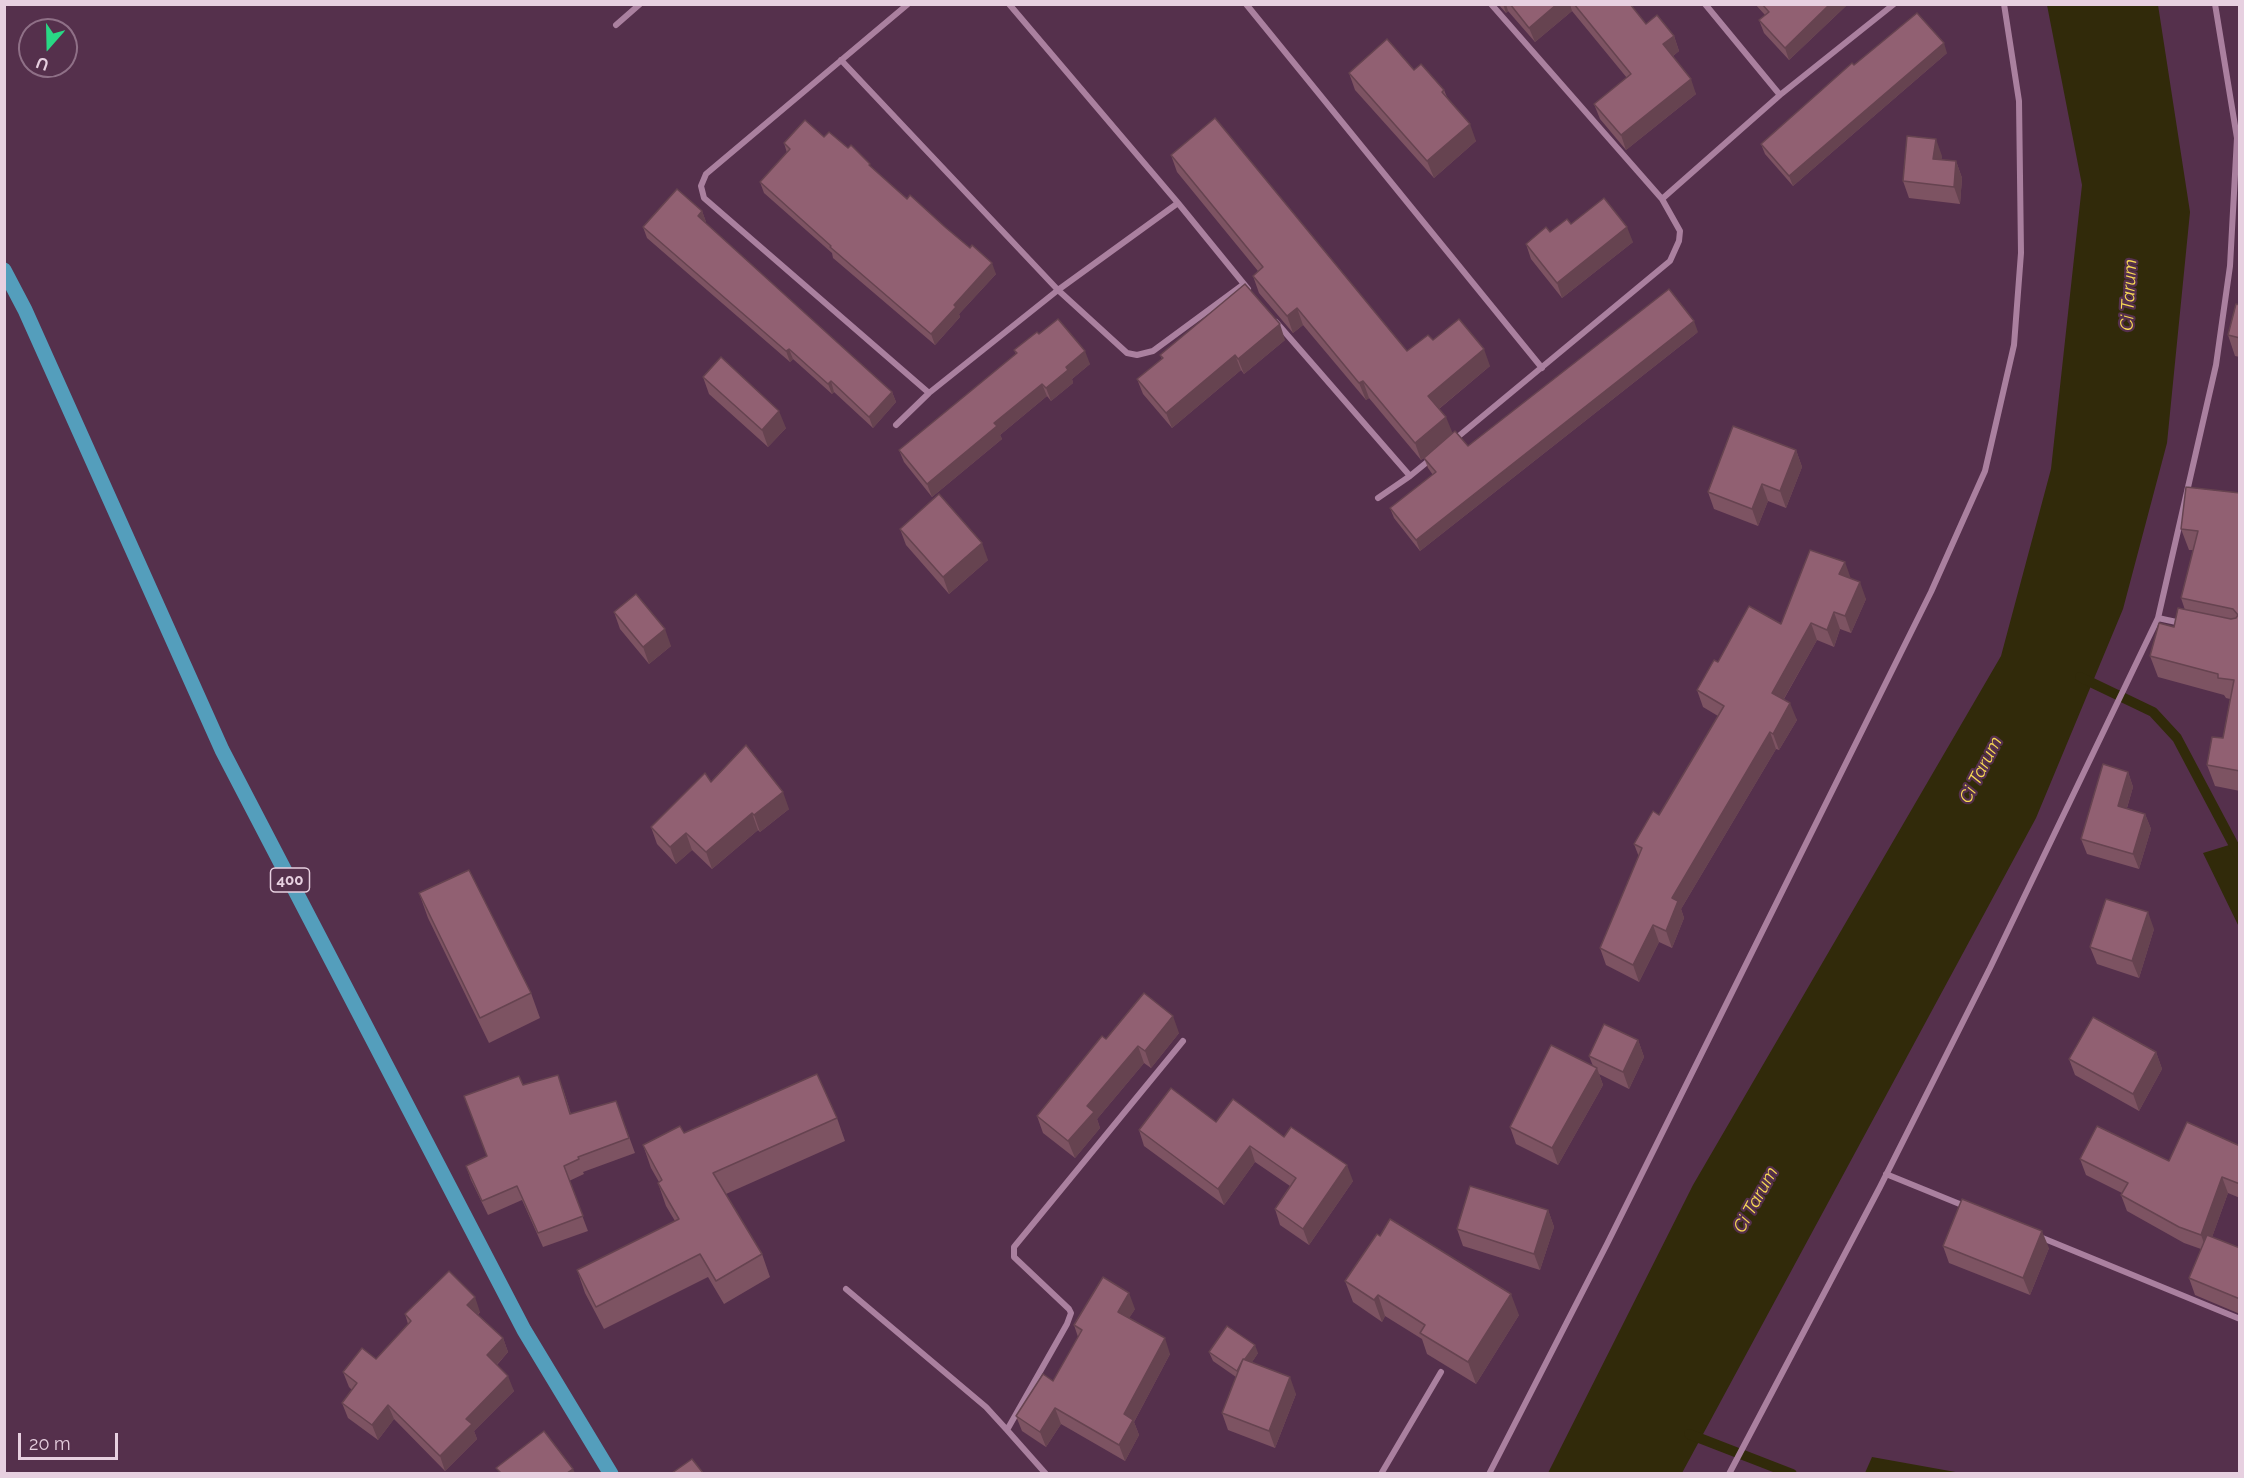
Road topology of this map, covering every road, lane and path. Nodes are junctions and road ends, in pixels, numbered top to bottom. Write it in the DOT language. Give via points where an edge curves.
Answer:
graph roads {
  1 [pos="640,4"];
  2 [pos="908,4"];
  3 [pos="1009,4"];
  4 [pos="1246,4"];
  5 [pos="1491,4"];
  6 [pos="1705,4"];
  7 [pos="1894,4"];
  8 [pos="2004,4"];
  9 [pos="2215,4"];
  10 [pos="616,25"];
  11 [pos="841,60"];
  12 [pos="1780,95"];
  13 [pos="1662,199"];
  14 [pos="1178,203"];
  15 [pos="4,270"];
  16 [pos="1244,284"];
  17 [pos="1058,290"];
  18 [pos="1252,293"];
  19 [pos="1274,319"];
  20 [pos="1542,368"];
  21 [pos="929,393"];
  22 [pos="896,425"];
  23 [pos="1445,447"];
  24 [pos="1436,455"];
  25 [pos="1410,476"];
  26 [pos="1378,498"];
  27 [pos="2158,618"];
  28 [pos="2193,625"];
  29 [pos="1182,1041"];
  30 [pos="1886,1174"];
  31 [pos="1975,1210"];
  32 [pos="2030,1233"];
  33 [pos="846,1289"];
  34 [pos="2240,1319"];
  35 [pos="1441,1372"];
  36 [pos="1007,1430"];
  37 [pos="610,1473"];
  38 [pos="1046,1473"];
  39 [pos="1381,1473"];
  40 [pos="1489,1473"];
  41 [pos="1729,1473"];
  1 -- 10 [label="street"];
  2 -- 11 [label="street"];
  3 -- 14 [label="street"];
  4 -- 20 [label="street"];
  5 -- 13 [label="street"];
  6 -- 12 [label="street"];
  7 -- 12 [label="street"];
  8 -- 40 [label="street" via="2019,101 2021,253 2014,345 1985,471 1931,592"];
  9 -- 27 [label="street" via="2237,138 2230,266 2216,365"];
  11 -- 17 [label="street"];
  11 -- 21 [label="street" via="706,174 701,186 704,198"];
  12 -- 13 [label="street"];
  13 -- 20 [label="street" via="1680,231 1670,261"];
  14 -- 16 [label="street"];
  14 -- 17 [label="street"];
  15 -- 37 [label="main road, 400" via="222,750 524,1330"];
  16 -- 17 [label="street" via="1153,351 1137,355 1128,353"];
  16 -- 18 [label="street"];
  17 -- 21 [label="street"];
  19 -- 25 [label="street"];
  20 -- 23 [label="street"];
  21 -- 22 [label="street"];
  24 -- 25 [label="street"];
  25 -- 26 [label="street"];
  27 -- 28 [label="street"];
  27 -- 30 [label="street"];
  29 -- 36 [label="street" via="1014,1247 1014,1257 1071,1313"];
  30 -- 31 [label="street"];
  30 -- 41 [label="street"];
  32 -- 34 [label="street"];
  33 -- 36 [label="street" via="986,1407"];
  35 -- 39 [label="street"];
  36 -- 38 [label="street"];
}
